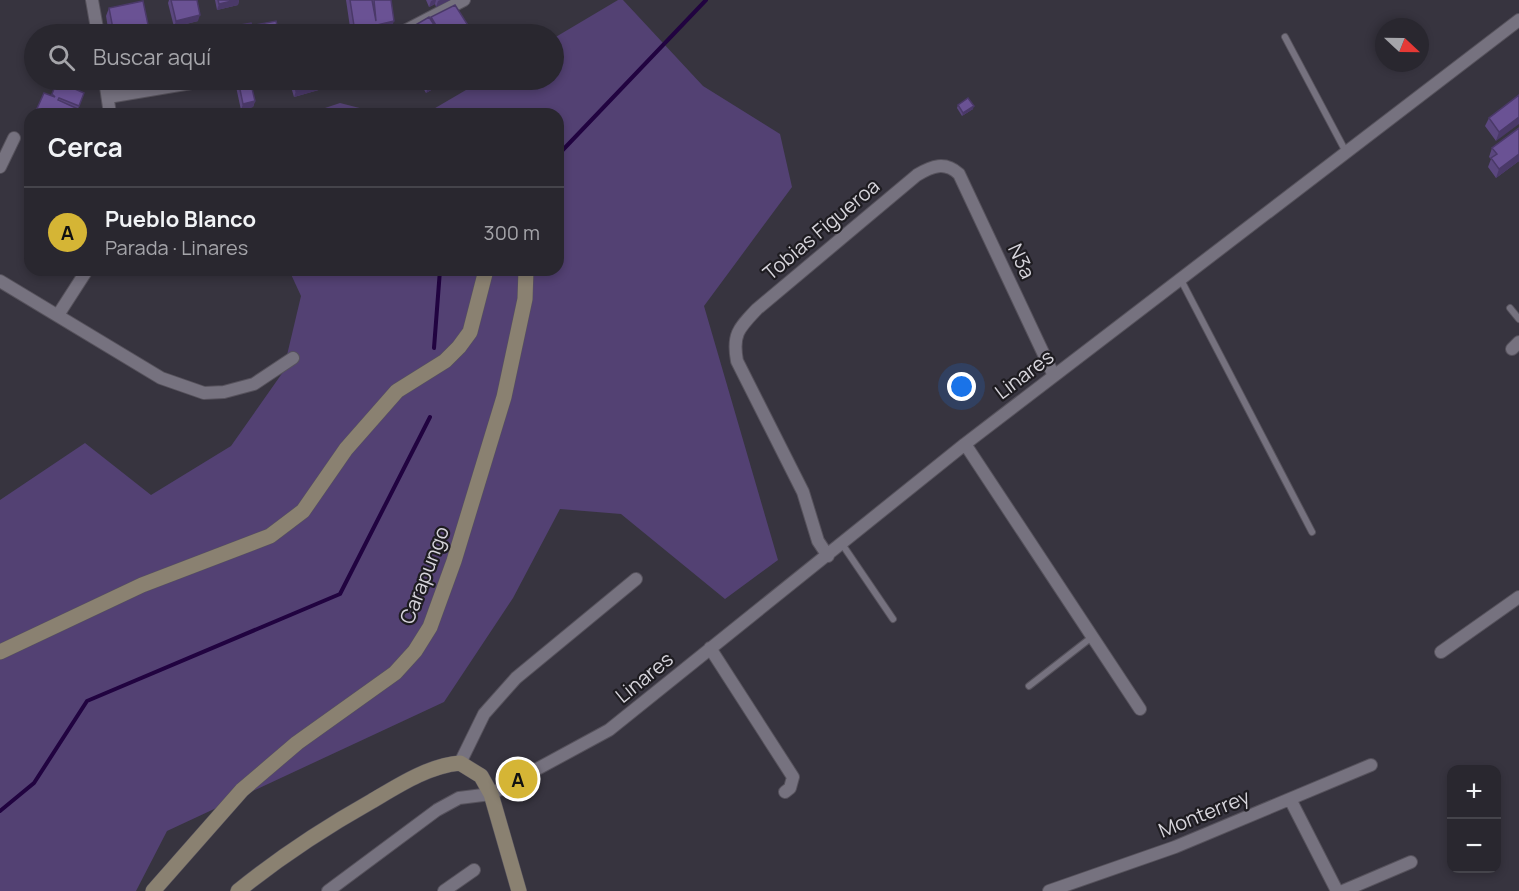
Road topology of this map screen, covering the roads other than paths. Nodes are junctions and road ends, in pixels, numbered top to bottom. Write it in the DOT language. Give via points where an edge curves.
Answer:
graph roads {
  1 [pos="92,0"];
  2 [pos="464,0"];
  3 [pos="1519,20"];
  4 [pos="96,24"];
  5 [pos="418,24"];
  6 [pos="1285,37"];
  7 [pos="107,90"];
  8 [pos="150,90"];
  9 [pos="108,97"];
  10 [pos="109,108"];
  11 [pos="14,138"];
  12 [pos="1346,152"];
  13 [pos="948,166"];
  14 [pos="0,167"];
  15 [pos="83,276"];
  16 [pos="484,276"];
  17 [pos="526,276"];
  18 [pos="1180,279"];
  19 [pos="0,281"];
  20 [pos="1510,308"];
  21 [pos="58,315"];
  22 [pos="1519,319"];
  23 [pos="292,358"];
  24 [pos="1054,376"];
  25 [pos="965,444"];
  26 [pos="1312,532"];
  27 [pos="842,544"];
  28 [pos="828,556"];
  29 [pos="636,579"];
  30 [pos="1519,597"];
  31 [pos="893,619"];
  32 [pos="1092,637"];
  33 [pos="710,648"];
  34 [pos="0,652"];
  35 [pos="1441,652"];
  36 [pos="1029,686"];
  37 [pos="1140,709"];
  38 [pos="460,763"];
  39 [pos="1371,765"];
  40 [pos="785,792"];
  41 [pos="491,794"];
  42 [pos="1290,799"];
  43 [pos="1411,862"];
  44 [pos="474,870"];
  45 [pos="153,891"];
  46 [pos="238,891"];
  47 [pos="328,891"];
  48 [pos="444,891"];
  49 [pos="519,891"];
  50 [pos="1049,891"];
  51 [pos="1337,891"];
  52 [pos="1344,891"];
  1 -- 4 [label="street"];
  2 -- 5 [label="street"];
  3 -- 12 [label="street, Linares"];
  6 -- 12 [label="lane"];
  7 -- 9 [label="street"];
  8 -- 9 [label="street"];
  9 -- 10 [label="street"];
  11 -- 14 [label="street"];
  12 -- 18 [label="street, Linares"];
  13 -- 24 [label="street, N3a" via="959,174"];
  13 -- 28 [label="street, Tobias Figueroa" via="936,166 917,175 866,216 757,309 742,324 734,342 737,361 802,492 818,541"];
  15 -- 21 [label="street"];
  16 -- 34 [label="street" via="470,332 459,347 445,361 398,391 346,449 303,511 288,523 270,536 142,585"];
  17 -- 45 [label="street, Carapungo" via="525,298 504,398 430,627 395,673 297,743 242,790"];
  18 -- 24 [label="street, Linares"];
  18 -- 26 [label="lane"];
  19 -- 21 [label="street"];
  20 -- 22 [label="lane"];
  21 -- 23 [label="street" via="161,378 204,393 254,384"];
  24 -- 25 [label="street, Linares"];
  25 -- 27 [label="street, Linares"];
  25 -- 32 [label="street"];
  27 -- 28 [label="street, Linares"];
  27 -- 31 [label="lane"];
  28 -- 33 [label="street, Linares"];
  29 -- 38 [label="street" via="516,678 484,714"];
  30 -- 35 [label="street"];
  32 -- 36 [label="lane"];
  32 -- 37 [label="street"];
  33 -- 40 [label="street" via="793,777"];
  33 -- 41 [label="street, Linares" via="609,730"];
  38 -- 41 [label="street" via="481,776"];
  38 -- 46 [label="street" via="436,767 395,787 301,842"];
  39 -- 42 [label="street, Monterrey"];
  41 -- 47 [label="street" via="459,798 437,810"];
  41 -- 49 [label="street"];
  42 -- 50 [label="street, Monterrey" via="1175,847"];
  42 -- 51 [label="street"];
  43 -- 52 [label="street"];
  44 -- 48 [label="street"];
}
